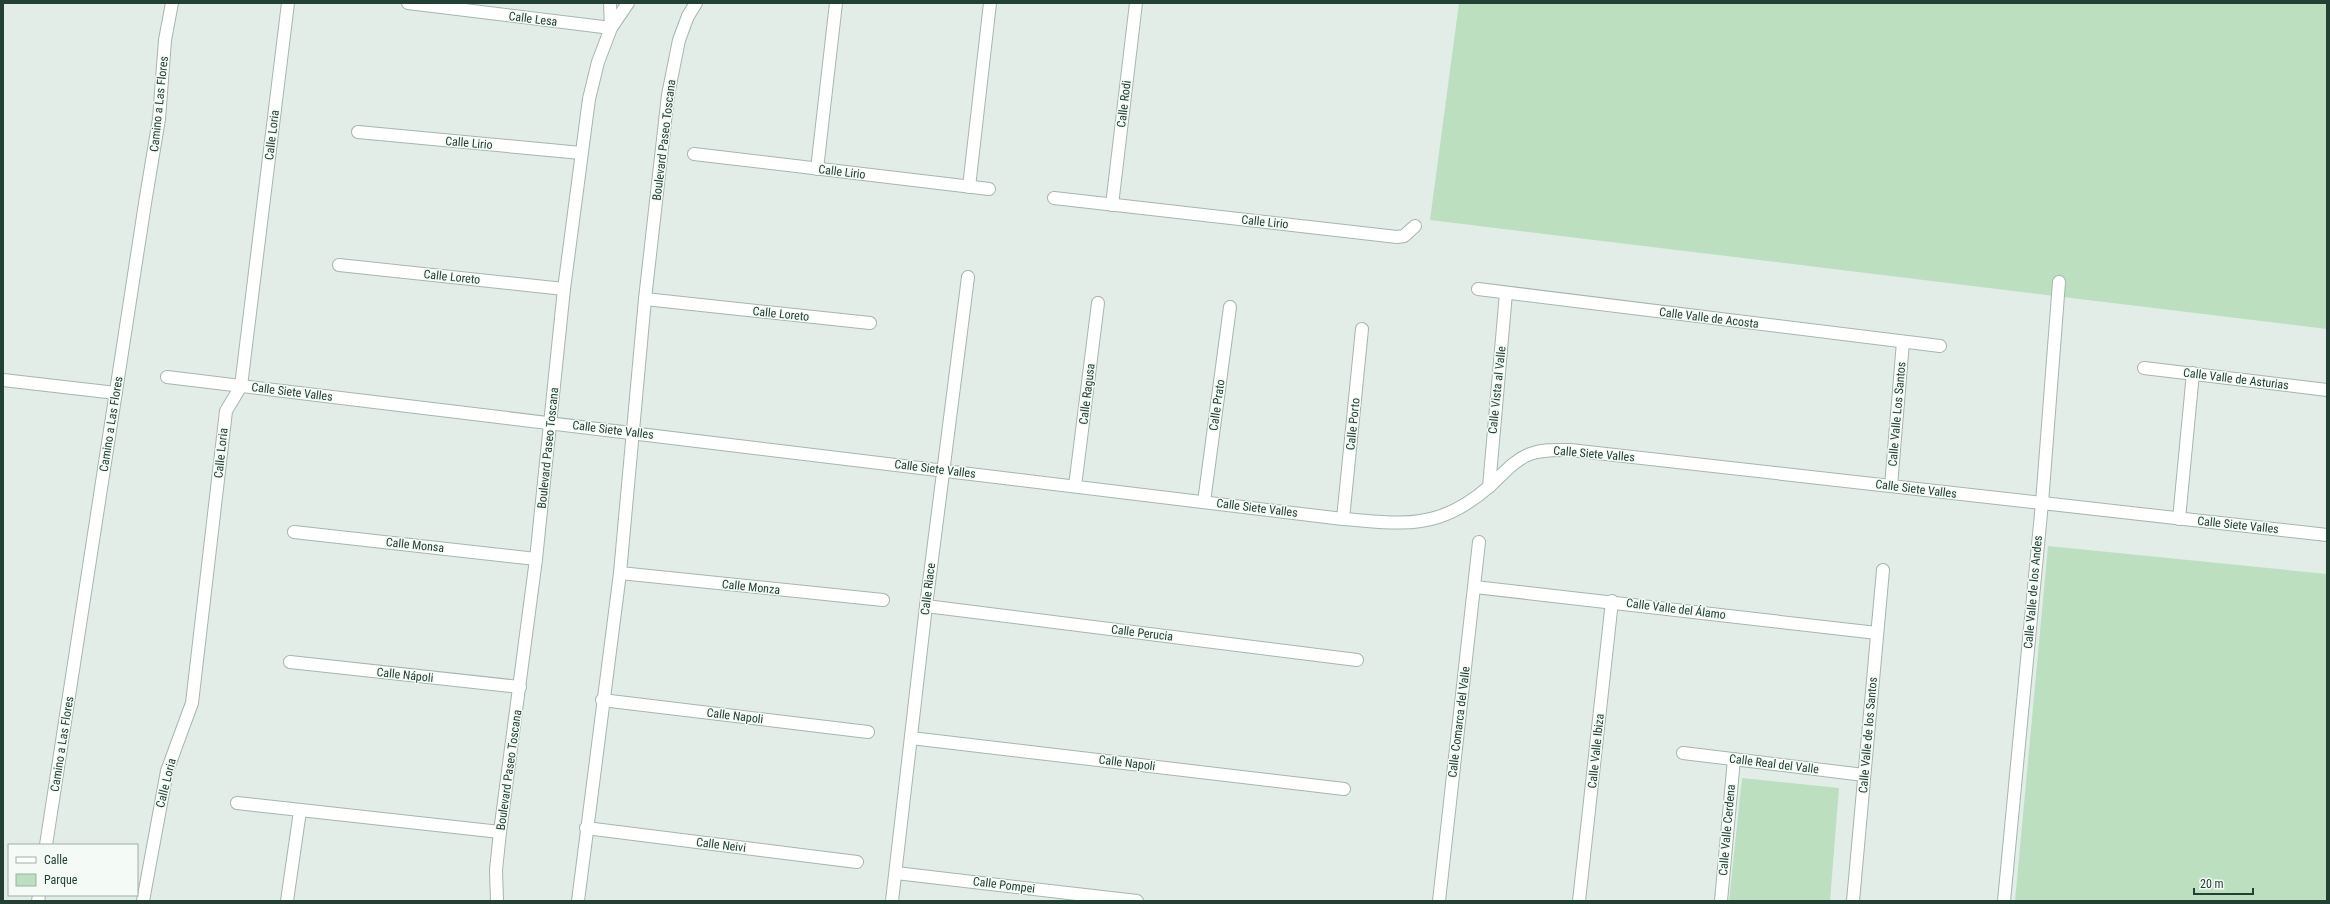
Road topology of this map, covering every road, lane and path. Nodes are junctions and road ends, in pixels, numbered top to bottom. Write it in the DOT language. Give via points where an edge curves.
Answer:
graph roads {
  1 [pos="172,3"];
  2 [pos="288,3"];
  3 [pos="408,3"];
  4 [pos="610,3"];
  5 [pos="628,3"];
  6 [pos="696,3"];
  7 [pos="836,3"];
  8 [pos="990,3"];
  9 [pos="1136,3"];
  10 [pos="611,28"];
  11 [pos="358,132"];
  12 [pos="581,153"];
  13 [pos="694,154"];
  14 [pos="817,168"];
  15 [pos="969,187"];
  16 [pos="989,189"];
  17 [pos="1054,198"];
  18 [pos="1112,205"];
  19 [pos="1415,226"];
  20 [pos="339,265"];
  21 [pos="968,277"];
  22 [pos="2059,282"];
  23 [pos="564,290"];
  24 [pos="1478,290"];
  25 [pos="1506,293"];
  26 [pos="645,299"];
  27 [pos="1098,303"];
  28 [pos="1230,308"];
  29 [pos="870,324"];
  30 [pos="1362,329"];
  31 [pos="1903,342"];
  32 [pos="1940,346"];
  33 [pos="2144,368"];
  34 [pos="2193,373"];
  35 [pos="167,377"];
  36 [pos="3,380"];
  37 [pos="241,386"];
  38 [pos="2327,390"];
  39 [pos="116,393"];
  40 [pos="550,423"];
  41 [pos="633,432"];
  42 [pos="944,470"];
  43 [pos="1075,486"];
  44 [pos="1891,486"];
  45 [pos="1489,487"];
  46 [pos="1204,502"];
  47 [pos="2042,503"];
  48 [pos="1343,519"];
  49 [pos="2179,519"];
  50 [pos="294,532"];
  51 [pos="2327,536"];
  52 [pos="1479,542"];
  53 [pos="536,559"];
  54 [pos="1883,570"];
  55 [pos="620,573"];
  56 [pos="1475,587"];
  57 [pos="883,600"];
  58 [pos="1612,601"];
  59 [pos="926,606"];
  60 [pos="1876,633"];
  61 [pos="1357,660"];
  62 [pos="290,662"];
  63 [pos="520,687"];
  64 [pos="602,700"];
  65 [pos="868,732"];
  66 [pos="911,738"];
  67 [pos="1683,753"];
  68 [pos="1734,759"];
  69 [pos="1864,775"];
  70 [pos="1344,789"];
  71 [pos="237,803"];
  72 [pos="300,811"];
  73 [pos="586,828"];
  74 [pos="500,832"];
  75 [pos="46,844"];
  76 [pos="856,862"];
  77 [pos="896,873"];
  78 [pos="143,901"];
  79 [pos="287,901"];
  80 [pos="497,901"];
  81 [pos="578,901"];
  82 [pos="892,901"];
  83 [pos="1137,901"];
  84 [pos="1439,901"];
  85 [pos="1579,901"];
  86 [pos="1721,901"];
  87 [pos="1853,901"];
  88 [pos="2004,901"];
  1 -- 39 [label="street, Camino a Las Flores" via="165,40 154,156"];
  2 -- 37 [label="street, Calle Loria"];
  3 -- 10 [label="street, Calle Lesa"];
  4 -- 10 [label="street"];
  5 -- 10 [label="street, Boulevard Paseo Toscana"];
  6 -- 26 [label="street, Boulevard Paseo Toscana" via="688,16 673,66"];
  7 -- 14 [label="street"];
  8 -- 15 [label="street"];
  9 -- 18 [label="street, Calle Rodi"];
  10 -- 12 [label="street, Boulevard Paseo Toscana" via="598,62 589,99"];
  11 -- 12 [label="street, Calle Lirio"];
  12 -- 23 [label="street, Boulevard Paseo Toscana"];
  13 -- 14 [label="street, Calle Lirio"];
  14 -- 15 [label="street, Calle Lirio"];
  15 -- 16 [label="street, Calle Lirio"];
  17 -- 18 [label="street, Calle Lirio"];
  18 -- 19 [label="street, Calle Lirio" via="1397,237 1404,236"];
  20 -- 23 [label="street, Calle Loreto"];
  21 -- 42 [label="street, Calle Riace"];
  22 -- 47 [label="street, Calle Valle de los Andes"];
  23 -- 40 [label="street, Boulevard Paseo Toscana"];
  24 -- 25 [label="street, Calle Valle de Acosta"];
  25 -- 31 [label="street, Calle Valle de Acosta"];
  25 -- 45 [label="street, Calle Vista al Valle"];
  26 -- 29 [label="street, Calle Loreto"];
  26 -- 41 [label="street, Boulevard Paseo Toscana"];
  27 -- 43 [label="street, Calle Ragusa"];
  28 -- 46 [label="street, Calle Prato"];
  30 -- 48 [label="street, Calle Porto"];
  31 -- 32 [label="street, Calle Valle de Acosta"];
  31 -- 44 [label="street, Calle Valle Los Santos"];
  33 -- 34 [label="street, Calle Valle de Asturias"];
  34 -- 38 [label="street, Calle Valle de Asturias"];
  34 -- 49 [label="street"];
  35 -- 37 [label="street, Calle Siete Valles"];
  36 -- 39 [label="street"];
  37 -- 40 [label="street, Calle Siete Valles"];
  37 -- 78 [label="street, Calle Loria" via="226,411 192,703 166,771"];
  39 -- 75 [label="street, Camino a Las Flores"];
  40 -- 41 [label="street, Calle Siete Valles"];
  40 -- 53 [label="street, Boulevard Paseo Toscana"];
  41 -- 42 [label="street, Calle Siete Valles"];
  41 -- 55 [label="street, Boulevard Paseo Toscana"];
  42 -- 43 [label="street, Calle Siete Valles"];
  42 -- 59 [label="street, Calle Riace"];
  43 -- 46 [label="street, Calle Siete Valles"];
  44 -- 45 [label="street, Calle Siete Valles" via="1570,450 1548,450 1531,453 1517,460"];
  44 -- 47 [label="street, Calle Siete Valles"];
  45 -- 48 [label="street, Calle Siete Valles" via="1468,504 1425,521 1409,523"];
  46 -- 48 [label="street, Calle Siete Valles"];
  47 -- 49 [label="street, Calle Siete Valles"];
  47 -- 88 [label="street, Calle Valle de los Andes"];
  49 -- 51 [label="street, Calle Siete Valles"];
  50 -- 53 [label="street, Calle Monsa"];
  52 -- 56 [label="street, Calle Comarca del Valle"];
  53 -- 63 [label="street, Boulevard Paseo Toscana"];
  54 -- 60 [label="street, Calle Valle de los Santos"];
  55 -- 57 [label="street, Calle Monza"];
  55 -- 64 [label="street, Boulevard Paseo Toscana"];
  56 -- 58 [label="street, Calle Valle del Álamo"];
  56 -- 84 [label="street, Calle Comarca del Valle"];
  58 -- 60 [label="street, Calle Valle del Álamo"];
  58 -- 85 [label="street, Calle Valle Ibiza"];
  59 -- 61 [label="street, Calle Perucia"];
  59 -- 66 [label="street, Calle Riace"];
  60 -- 69 [label="street, Calle Valle de los Santos"];
  62 -- 63 [label="street, Calle Nápoli"];
  63 -- 74 [label="street, Boulevard Paseo Toscana"];
  64 -- 65 [label="street, Calle Napoli"];
  64 -- 73 [label="street, Boulevard Paseo Toscana"];
  66 -- 70 [label="street, Calle Napoli"];
  66 -- 77 [label="street, Calle Riace"];
  67 -- 68 [label="street, Calle Real del Valle"];
  68 -- 69 [label="street, Calle Real del Valle"];
  68 -- 86 [label="street, Calle Valle Cerdena"];
  69 -- 87 [label="street, Calle Valle de los Santos"];
  71 -- 72 [label="street"];
  72 -- 74 [label="street"];
  72 -- 79 [label="street"];
  73 -- 76 [label="street, Calle Neivi"];
  73 -- 81 [label="street, Boulevard Paseo Toscana"];
  74 -- 80 [label="street, Boulevard Paseo Toscana" via="496,870"];
  77 -- 82 [label="street, Calle Riace"];
  77 -- 83 [label="street, Calle Pompei"];
}
